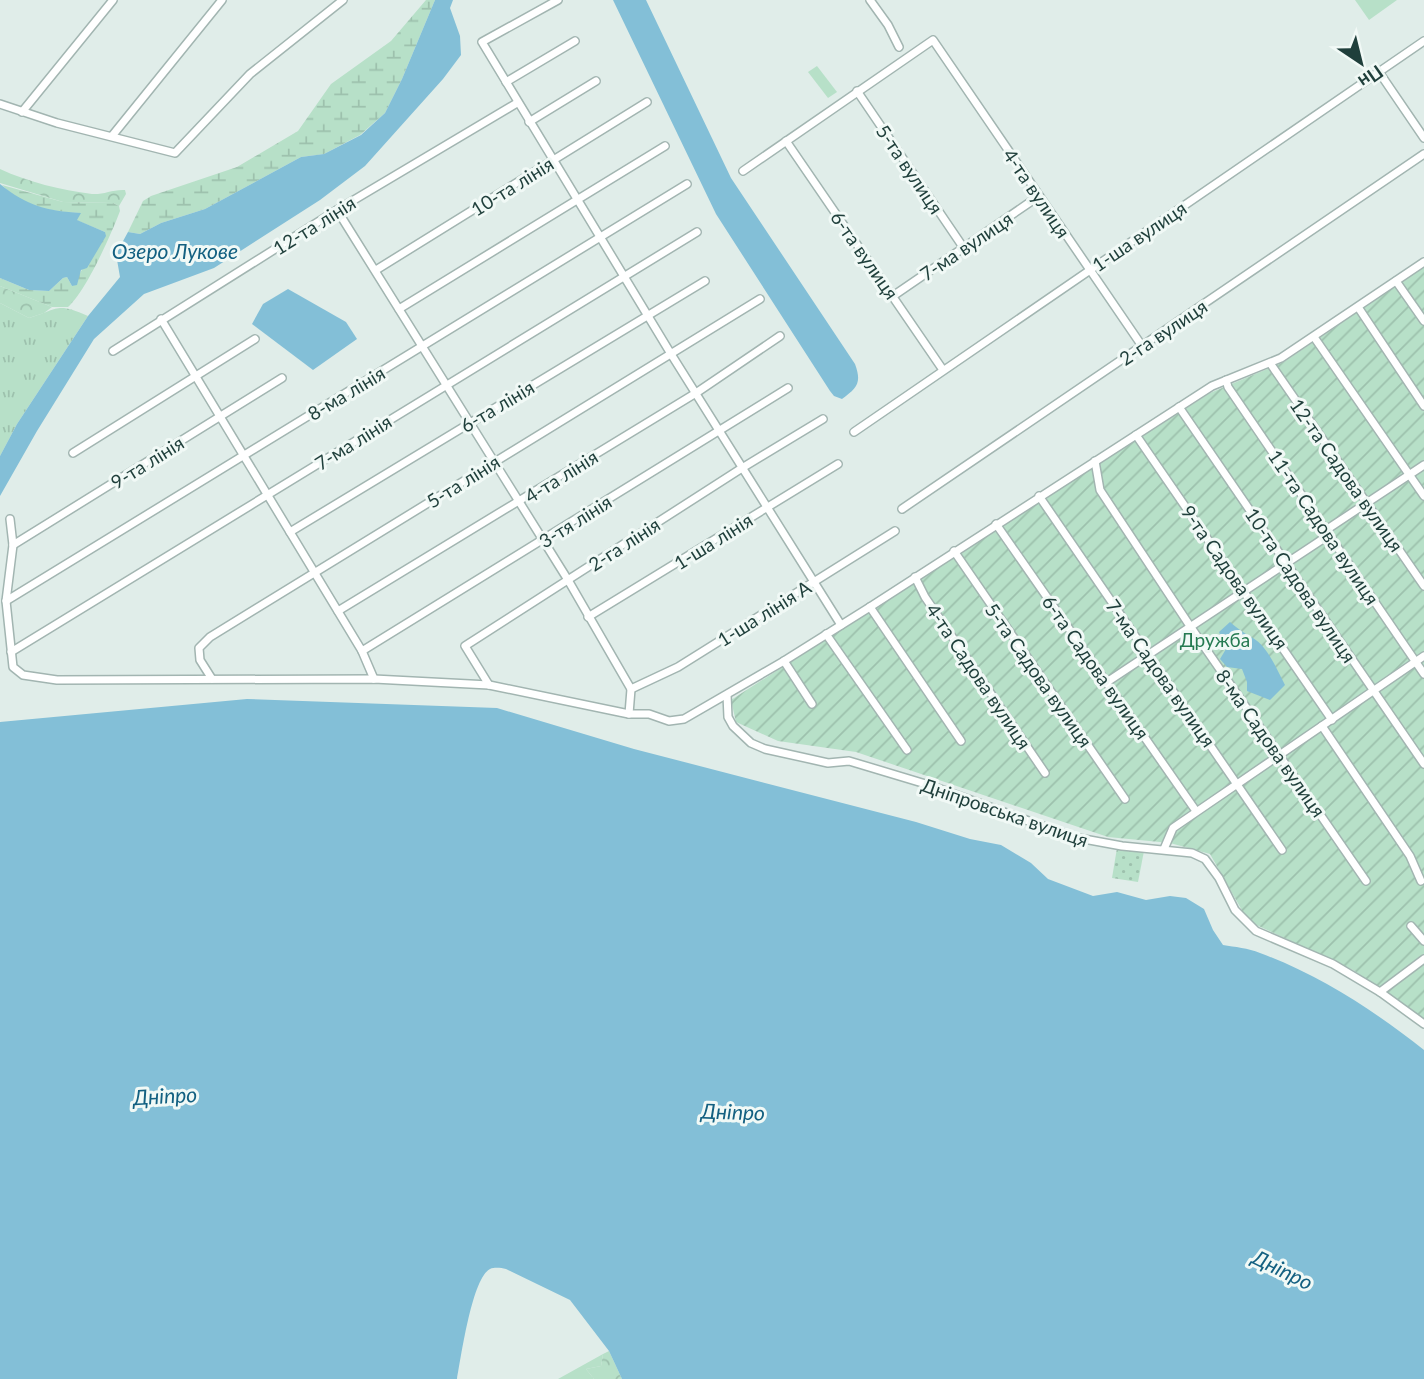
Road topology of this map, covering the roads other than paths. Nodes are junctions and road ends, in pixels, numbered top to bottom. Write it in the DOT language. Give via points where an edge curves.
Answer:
graph roads {
  1 [pos="113,0"];
  2 [pos="222,0"];
  3 [pos="343,0"];
  4 [pos="558,0"];
  5 [pos="870,0"];
  6 [pos="575,41"];
  7 [pos="1424,41"];
  8 [pos="899,47"];
  9 [pos="1379,72"];
  10 [pos="596,80"];
  11 [pos="506,82"];
  12 [pos="857,91"];
  13 [pos="647,102"];
  14 [pos="517,103"];
  15 [pos="0,104"];
  16 [pos="22,112"];
  17 [pos="529,122"];
  18 [pos="112,136"];
  19 [pos="1424,138"];
  20 [pos="786,141"];
  21 [pos="664,146"];
  22 [pos="1424,154"];
  23 [pos="553,160"];
  24 [pos="743,171"];
  25 [pos="687,184"];
  26 [pos="1039,196"];
  27 [pos="576,198"];
  28 [pos="337,210"];
  29 [pos="697,233"];
  30 [pos="601,237"];
  31 [pos="963,247"];
  32 [pos="1424,262"];
  33 [pos="376,270"];
  34 [pos="1090,270"];
  35 [pos="624,275"];
  36 [pos="705,281"];
  37 [pos="1396,281"];
  38 [pos="893,296"];
  39 [pos="760,299"];
  40 [pos="1358,307"];
  41 [pos="399,309"];
  42 [pos="648,315"];
  43 [pos="161,319"];
  44 [pos="1424,321"];
  45 [pos="780,336"];
  46 [pos="1314,337"];
  47 [pos="255,339"];
  48 [pos="1142,346"];
  49 [pos="422,347"];
  50 [pos="113,351"];
  51 [pos="671,354"];
  52 [pos="1270,363"];
  53 [pos="943,370"];
  54 [pos="195,376"];
  55 [pos="282,379"];
  56 [pos="1226,380"];
  57 [pos="447,384"];
  58 [pos="788,388"];
  59 [pos="696,393"];
  60 [pos="1424,406"];
  61 [pos="1179,407"];
  62 [pos="220,417"];
  63 [pos="823,419"];
  64 [pos="469,424"];
  65 [pos="719,431"];
  66 [pos="854,432"];
  67 [pos="1136,435"];
  68 [pos="72,453"];
  69 [pos="243,454"];
  70 [pos="1095,461"];
  71 [pos="493,462"];
  72 [pos="838,464"];
  73 [pos="1424,465"];
  74 [pos="742,468"];
  75 [pos="1409,474"];
  76 [pos="268,494"];
  77 [pos="1039,496"];
  78 [pos="1424,496"];
  79 [pos="518,502"];
  80 [pos="1366,503"];
  81 [pos="767,508"];
  82 [pos="902,509"];
  83 [pos="10,519"];
  84 [pos="996,524"];
  85 [pos="895,531"];
  86 [pos="290,532"];
  87 [pos="1328,532"];
  88 [pos="543,541"];
  89 [pos="13,545"];
  90 [pos="954,551"];
  91 [pos="1287,562"];
  92 [pos="315,573"];
  93 [pos="915,577"];
  94 [pos="568,580"];
  95 [pos="814,583"];
  96 [pos="1424,586"];
  97 [pos="1245,590"];
  98 [pos="6,601"];
  99 [pos="870,607"];
  100 [pos="338,611"];
  101 [pos="588,617"];
  102 [pos="841,625"];
  103 [pos="1190,626"];
  104 [pos="826,634"];
  105 [pos="362,651"];
  106 [pos="11,652"];
  107 [pos="1148,654"];
  108 [pos="1424,656"];
  109 [pos="784,661"];
  110 [pos="1416,662"];
  111 [pos="1424,674"];
  112 [pos="212,679"];
  113 [pos="374,679"];
  114 [pos="1107,682"];
  115 [pos="489,685"];
  116 [pos="631,689"];
  117 [pos="1374,692"];
  118 [pos="727,695"];
  119 [pos="813,704"];
  120 [pos="629,714"];
  121 [pos="1332,720"];
  122 [pos="1322,726"];
  123 [pos="961,741"];
  124 [pos="907,750"];
  125 [pos="1280,754"];
  126 [pos="1424,764"];
  127 [pos="1045,773"];
  128 [pos="1237,783"];
  129 [pos="1125,799"];
  130 [pos="1196,811"];
  131 [pos="1164,849"];
  132 [pos="1283,850"];
  133 [pos="1366,881"];
  134 [pos="1421,881"];
  135 [pos="1411,926"];
  136 [pos="1424,941"];
  137 [pos="1424,959"];
  138 [pos="1380,992"];
  139 [pos="1424,1024"];
  1 -- 16 [label="street"];
  2 -- 18 [label="street"];
  3 -- 18 [label="street" via="250,74 175,153"];
  4 -- 11 [label="street" via="481,42"];
  5 -- 8 [label="street"];
  6 -- 11 [label="street"];
  7 -- 9 [label="street, 1-ша вулиця"];
  9 -- 19 [label="street"];
  9 -- 34 [label="street, 1-ша вулиця"];
  10 -- 17 [label="street"];
  11 -- 14 [label="street"];
  12 -- 20 [label="street"];
  12 -- 26 [label="street, 4-та вулиця" via="933,40"];
  12 -- 31 [label="street, 5-та вулиця"];
  13 -- 23 [label="street, 10-та лінія"];
  14 -- 17 [label="street"];
  14 -- 28 [label="street, 12-та лінія"];
  15 -- 16 [label="street"];
  16 -- 18 [label="street"];
  17 -- 23 [label="street"];
  20 -- 24 [label="street"];
  20 -- 38 [label="street, 6-та вулиця"];
  21 -- 27 [label="street"];
  22 -- 48 [label="street, 2-га вулиця"];
  23 -- 27 [label="street"];
  23 -- 33 [label="street, 10-та лінія"];
  25 -- 30 [label="street, 8-ма лінія"];
  26 -- 31 [label="street, 7-ма вулиця"];
  26 -- 34 [label="street, 4-та вулиця"];
  27 -- 30 [label="street"];
  27 -- 41 [label="street"];
  28 -- 33 [label="street"];
  28 -- 43 [label="street, 12-та лінія"];
  29 -- 35 [label="street, 7-ма лінія"];
  30 -- 35 [label="street"];
  30 -- 49 [label="street, 8-ма лінія"];
  31 -- 38 [label="street, 7-ма вулиця"];
  32 -- 37 [label="street"];
  33 -- 41 [label="street"];
  34 -- 48 [label="street, 4-та вулиця"];
  34 -- 53 [label="street, 1-ша вулиця"];
  35 -- 42 [label="street"];
  35 -- 57 [label="street, 7-ма лінія"];
  36 -- 42 [label="street, 6-та лінія"];
  37 -- 40 [label="street"];
  37 -- 44 [label="street"];
  38 -- 53 [label="street, 6-та вулиця"];
  39 -- 51 [label="street, 5-та лінія"];
  40 -- 46 [label="street"];
  40 -- 60 [label="street"];
  41 -- 49 [label="street"];
  42 -- 51 [label="street"];
  42 -- 64 [label="street, 6-та лінія"];
  43 -- 50 [label="street, 12-та лінія"];
  43 -- 54 [label="street"];
  45 -- 59 [label="street, 4-та лінія"];
  46 -- 52 [label="street"];
  46 -- 75 [label="street"];
  47 -- 54 [label="street"];
  48 -- 82 [label="street, 2-га вулиця"];
  49 -- 57 [label="street"];
  49 -- 69 [label="street, 8-ма лінія"];
  51 -- 59 [label="street"];
  51 -- 71 [label="street, 5-та лінія"];
  52 -- 56 [label="street"];
  52 -- 80 [label="street, 12-та Садова вулиця"];
  53 -- 66 [label="street, 1-ша вулиця"];
  54 -- 62 [label="street"];
  54 -- 68 [label="street"];
  55 -- 62 [label="street, 9-та лінія"];
  56 -- 61 [label="street"];
  56 -- 87 [label="street, 11-та Садова вулиця"];
  57 -- 64 [label="street"];
  57 -- 76 [label="street, 7-ма лінія"];
  58 -- 65 [label="street, 3-тя лінія"];
  59 -- 65 [label="street"];
  59 -- 79 [label="street, 4-та лінія"];
  61 -- 67 [label="street"];
  61 -- 91 [label="street, 10-та Садова вулиця"];
  62 -- 69 [label="street"];
  62 -- 89 [label="street, 9-та лінія"];
  63 -- 74 [label="street, 2-га лінія"];
  64 -- 71 [label="street"];
  64 -- 86 [label="street, 6-та лінія"];
  65 -- 74 [label="street"];
  65 -- 88 [label="street, 3-тя лінія"];
  67 -- 70 [label="street"];
  67 -- 97 [label="street, 9-та Садова вулиця"];
  69 -- 76 [label="street"];
  69 -- 98 [label="street, 8-ма лінія"];
  70 -- 77 [label="street"];
  70 -- 103 [label="street, 8-ма Садова вулиця" via="1100,490"];
  71 -- 79 [label="street"];
  71 -- 92 [label="street, 5-та лінія"];
  72 -- 81 [label="street, 1-ша лінія"];
  73 -- 75 [label="street"];
  74 -- 81 [label="street"];
  74 -- 94 [label="street, 2-га лінія"];
  75 -- 78 [label="street"];
  75 -- 80 [label="street"];
  76 -- 86 [label="street"];
  76 -- 106 [label="street, 7-ма лінія"];
  77 -- 84 [label="street"];
  77 -- 107 [label="street, 7-ма Садова вулиця"];
  79 -- 88 [label="street"];
  79 -- 100 [label="street, 4-та лінія"];
  80 -- 87 [label="street"];
  80 -- 96 [label="street, 12-та Садова вулиця"];
  81 -- 95 [label="street"];
  81 -- 101 [label="street, 1-ша лінія"];
  83 -- 89 [label="street"];
  84 -- 90 [label="street"];
  84 -- 114 [label="street, 6-та Садова вулиця"];
  85 -- 95 [label="street, 1-ша лінія А"];
  86 -- 92 [label="street"];
  87 -- 91 [label="street"];
  87 -- 110 [label="street, 11-та Садова вулиця"];
  88 -- 94 [label="street"];
  88 -- 105 [label="street, 3-тя лінія"];
  89 -- 98 [label="street"];
  90 -- 93 [label="street"];
  90 -- 129 [label="street, 5-та Садова вулиця"];
  91 -- 97 [label="street"];
  91 -- 117 [label="street, 10-та Садова вулиця"];
  92 -- 100 [label="street"];
  92 -- 112 [label="street, 5-та лінія" via="199,648 200,660"];
  93 -- 99 [label="street"];
  93 -- 127 [label="street, 4-та Садова вулиця"];
  94 -- 101 [label="street"];
  94 -- 115 [label="street, 2-га лінія" via="465,646"];
  95 -- 102 [label="street"];
  95 -- 116 [label="street, 1-ша лінія А" via="678,667"];
  97 -- 103 [label="street"];
  97 -- 121 [label="street, 9-та Садова вулиця"];
  98 -- 106 [label="street"];
  99 -- 102 [label="street"];
  99 -- 123 [label="street"];
  100 -- 105 [label="street"];
  101 -- 116 [label="street"];
  102 -- 104 [label="street"];
  103 -- 107 [label="street"];
  103 -- 125 [label="street, 8-ма Садова вулиця"];
  104 -- 109 [label="street"];
  104 -- 124 [label="street"];
  105 -- 113 [label="street"];
  106 -- 112 [label="street" via="13,667 23,675 58,680"];
  107 -- 114 [label="street"];
  107 -- 128 [label="street, 7-ма Садова вулиця"];
  108 -- 110 [label="street"];
  109 -- 118 [label="street"];
  109 -- 119 [label="street"];
  110 -- 111 [label="street, 11-та Садова вулиця"];
  110 -- 117 [label="street"];
  112 -- 113 [label="street"];
  113 -- 115 [label="street"];
  114 -- 130 [label="street, 6-та Садова вулиця"];
  115 -- 120 [label="street"];
  116 -- 120 [label="street"];
  117 -- 121 [label="street"];
  117 -- 126 [label="street, 10-та Садова вулиця"];
  118 -- 120 [label="street" via="684,719"];
  118 -- 131 [label="street, Дніпровська вулиця" via="733,726 765,749 828,763 849,761 1073,837"];
  121 -- 122 [label="street"];
  122 -- 125 [label="street"];
  122 -- 134 [label="street" via="1410,856"];
  125 -- 128 [label="street"];
  125 -- 133 [label="street, 8-ма Садова вулиця"];
  128 -- 130 [label="street"];
  128 -- 132 [label="street, 7-ма Садова вулиця"];
  130 -- 131 [label="street" via="1172,828"];
  131 -- 138 [label="street, Дніпровська вулиця" via="1205,859 1235,909 1256,931 1333,964"];
  135 -- 136 [label="street"];
  137 -- 138 [label="street"];
  138 -- 139 [label="street, Дніпровська вулиця"];
}
